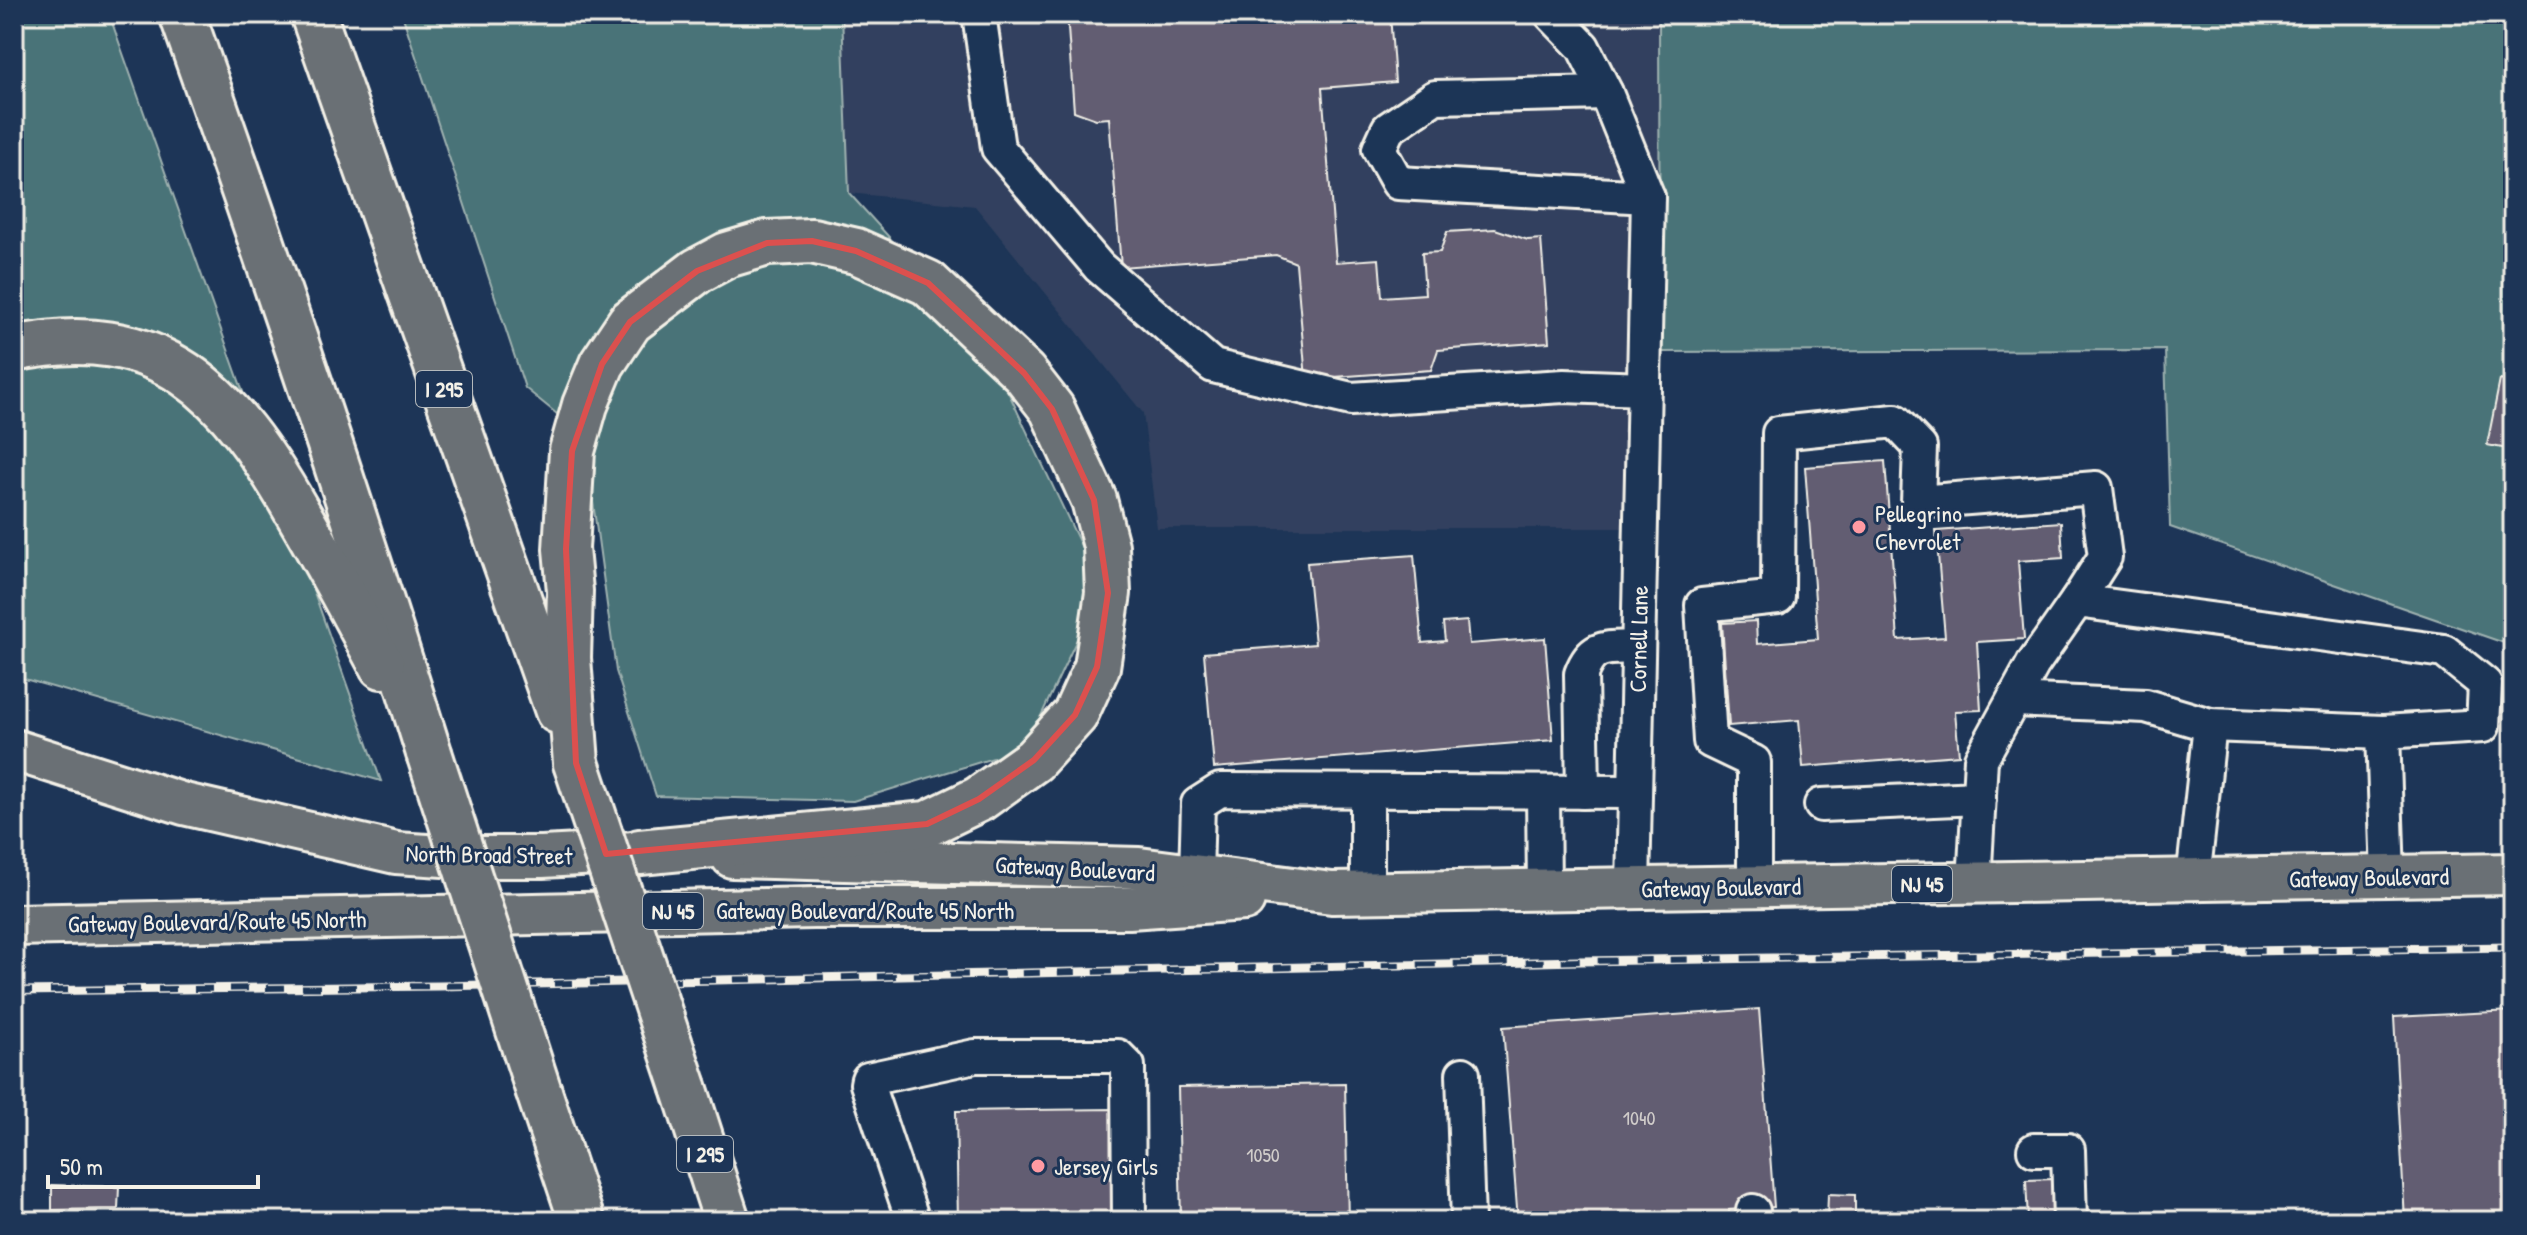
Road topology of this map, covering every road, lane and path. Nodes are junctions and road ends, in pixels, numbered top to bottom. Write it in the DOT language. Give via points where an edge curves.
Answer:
graph roads {
  1 [pos="182,14"];
  2 [pos="313,14"];
  3 [pos="979,14"];
  4 [pos="1551,14"];
  5 [pos="1606,93"];
  6 [pos="1648,197"];
  7 [pos="14,349"];
  8 [pos="1644,389"];
  9 [pos="2077,601"];
  10 [pos="1638,647"];
  11 [pos="2014,700"];
  12 [pos="2210,725"];
  13 [pos="2383,732"];
  14 [pos="14,750"];
  15 [pos="429,753"];
  16 [pos="576,763"];
  17 [pos="1367,791"];
  18 [pos="1543,792"];
  19 [pos="1583,792"];
  20 [pos="1635,792"];
  21 [pos="1979,798"];
  22 [pos="1821,805"];
  23 [pos="640,852"];
  24 [pos="930,862"];
  25 [pos="2513,874"];
  26 [pos="1196,876"];
  27 [pos="2388,877"];
  28 [pos="2193,880"];
  29 [pos="1974,883"];
  30 [pos="1754,886"];
  31 [pos="1633,888"];
  32 [pos="1544,890"];
  33 [pos="1349,893"];
  34 [pos="14,925"];
  35 [pos="1463,1074"];
  36 [pos="2034,1150"];
  37 [pos="582,1221"];
  38 [pos="727,1221"];
  39 [pos="913,1221"];
  40 [pos="1129,1221"];
  41 [pos="1468,1221"];
  42 [pos="2070,1221"];
  1 -- 15 [label="highway" via="292,325"];
  2 -- 16 [label="highway, I 295"];
  3 -- 8 [label="street" via="998,148 1099,267 1213,366 1351,399 1564,386"];
  4 -- 5 [label="street" via="1583,47"];
  5 -- 6 [label="street"];
  5 -- 6 [label="street" via="1435,97 1388,129 1379,149 1398,183"];
  6 -- 8 [label="street, Cornell Lane"];
  7 -- 15 [label="highway" via="77,342 131,349 165,361 220,401 283,486"];
  8 -- 10 [label="street, Cornell Lane"];
  9 -- 11 [label="street"];
  9 -- 13 [label="street" via="2444,651 2485,684 2483,726"];
  9 -- 30 [label="street" via="2105,557 2096,488 1918,502 1920,447 1895,421 1779,433 1778,597 1702,605 1710,741 1754,762"];
  10 -- 19 [label="street" via="1597,649 1581,674"];
  10 -- 20 [label="street, Cornell Lane"];
  11 -- 12 [label="street" via="2146,706"];
  11 -- 21 [label="street" via="1981,759"];
  12 -- 13 [label="street"];
  12 -- 28 [label="street"];
  13 -- 27 [label="street"];
  14 -- 23 [label="main road, North Broad Street / NJ 45" via="184,804 396,853 528,857"];
  15 -- 37 [label="highway, bridge"];
  16 -- 23 [label="highway" via="566,549 572,451 602,364 630,322 697,271 767,243 812,241 856,251 928,283 1024,373 1052,409 1094,500 1106,546 1108,593 1097,667 1075,715 1034,760 979,799 927,824"];
  16 -- 38 [label="highway, I 295, bridge"];
  17 -- 18 [label="street"];
  17 -- 26 [label="street" via="1220,790 1198,804"];
  17 -- 33 [label="street"];
  18 -- 19 [label="street"];
  18 -- 32 [label="street"];
  19 -- 20 [label="street"];
  20 -- 31 [label="street, Cornell Lane"];
  21 -- 22 [label="street"];
  21 -- 29 [label="street"];
  23 -- 24 [label="main road, North Broad Street / NJ 45"];
  24 -- 26 [label="main road, Gateway Boulevard / NJ 45" via="1139,868"];
  25 -- 27 [label="main road, Gateway Boulevard / NJ 45"];
  26 -- 33 [label="main road, Gateway Boulevard / NJ 45"];
  27 -- 28 [label="main road, Gateway Boulevard / NJ 45"];
  28 -- 29 [label="main road, Gateway Boulevard / NJ 45"];
  29 -- 30 [label="main road, Gateway Boulevard / NJ 45"];
  30 -- 31 [label="main road, Gateway Boulevard / NJ 45"];
  31 -- 32 [label="main road, Gateway Boulevard / NJ 45"];
  32 -- 33 [label="main road, Gateway Boulevard / NJ 45"];
  33 -- 34 [label="main road, Gateway Boulevard/Route 45 North / NJ 45" via="1129,908 814,908"];
  35 -- 41 [label="street"];
  36 -- 42 [label="street" via="2068,1150"];
  39 -- 40 [label="street" via="868,1079 975,1056 1123,1060 1128,1066"];
}
